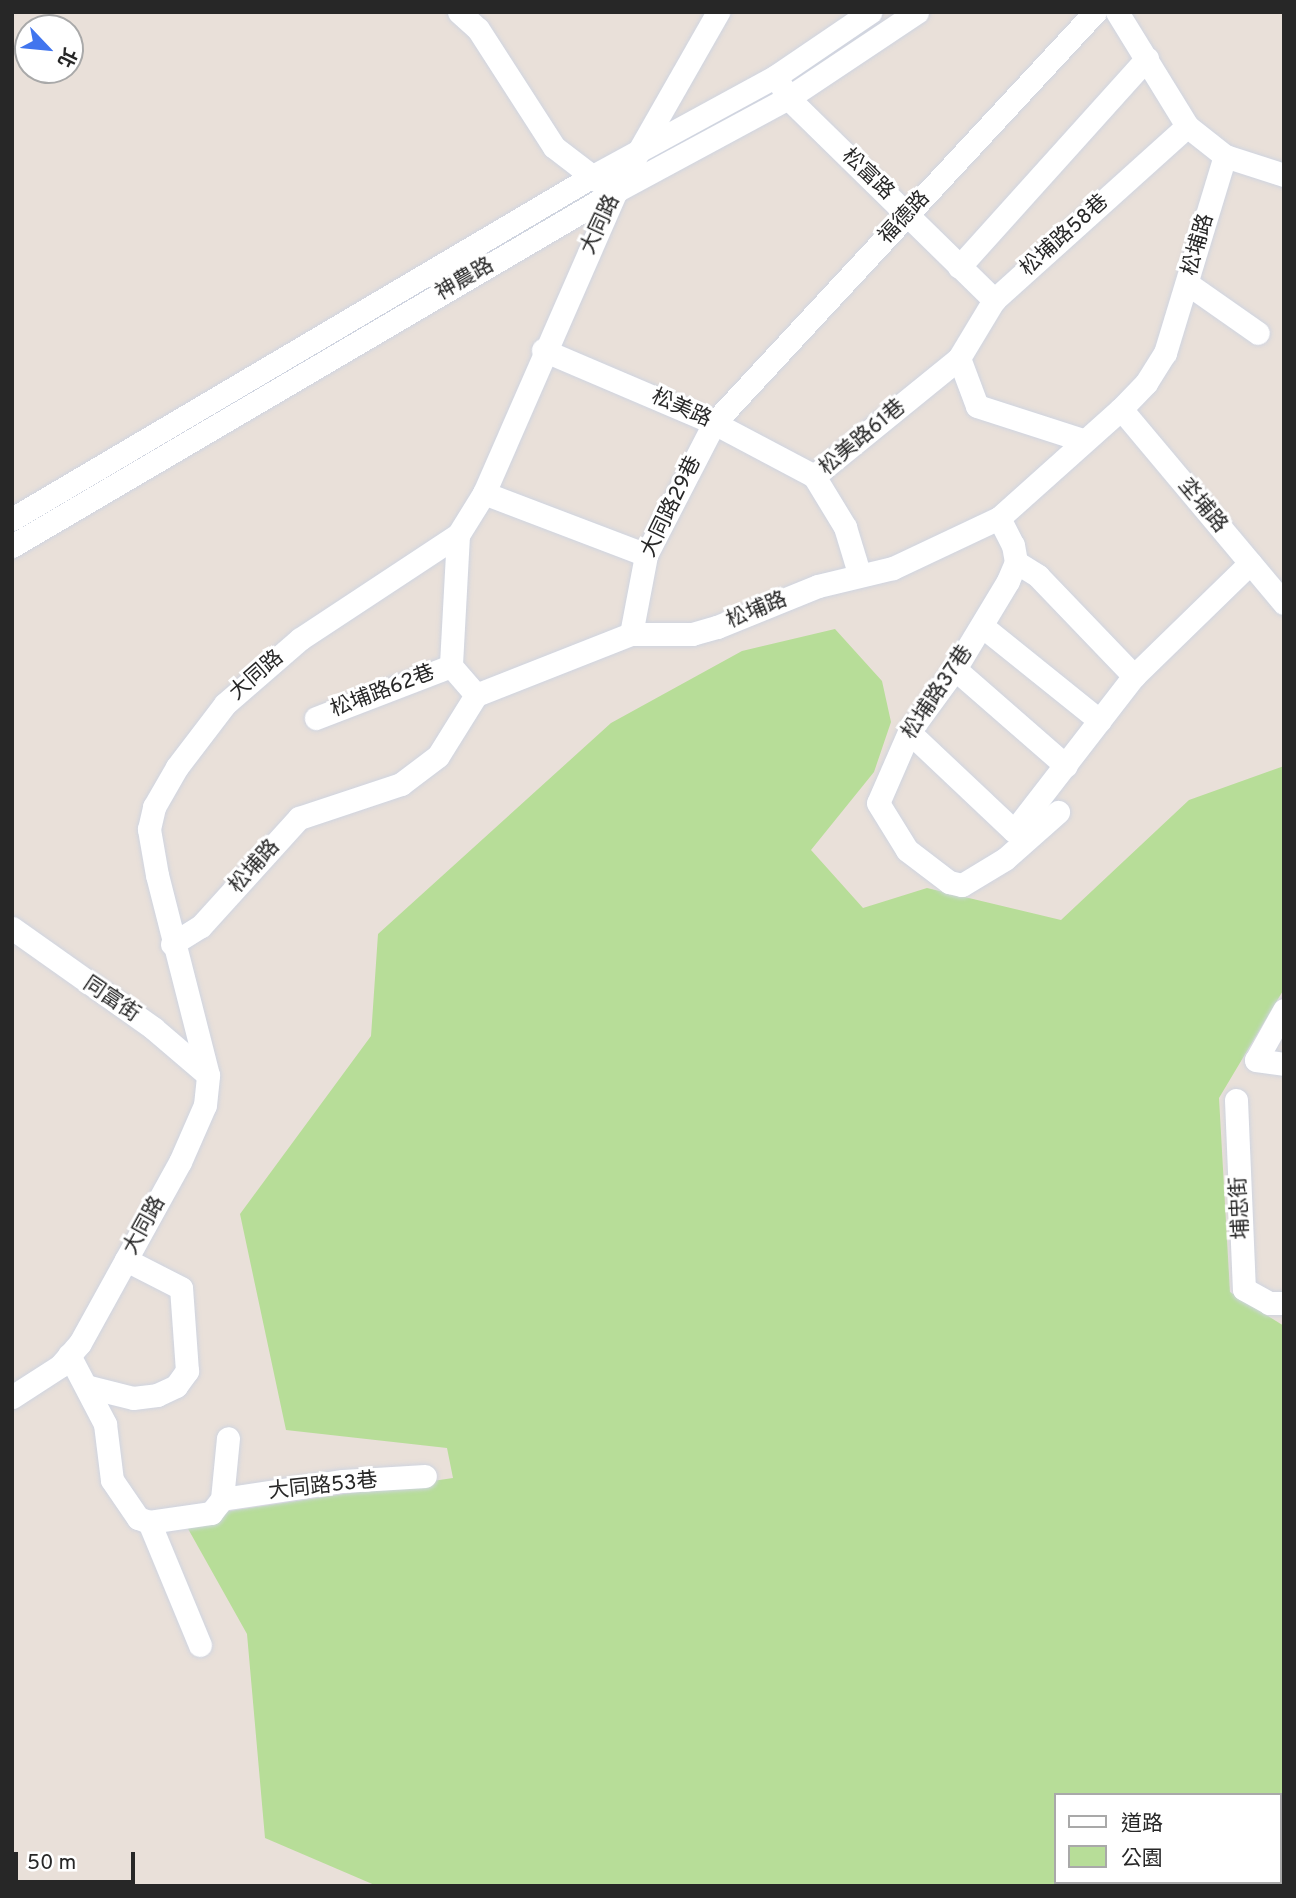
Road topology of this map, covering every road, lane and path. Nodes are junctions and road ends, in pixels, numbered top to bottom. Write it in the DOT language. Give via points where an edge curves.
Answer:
graph roads {
  1 [pos="459,12"];
  2 [pos="718,12"];
  3 [pos="870,12"];
  4 [pos="917,12"];
  5 [pos="1095,12"];
  6 [pos="1117,12"];
  7 [pos="1147,58"];
  8 [pos="776,76"];
  9 [pos="788,98"];
  10 [pos="1187,126"];
  11 [pos="643,147"];
  12 [pos="1225,156"];
  13 [pos="1284,175"];
  14 [pos="591,177"];
  15 [pos="616,191"];
  16 [pos="908,215"];
  17 [pos="959,267"];
  18 [pos="1188,285"];
  19 [pos="994,300"];
  20 [pos="1258,333"];
  21 [pos="543,350"];
  22 [pos="959,358"];
  23 [pos="1121,409"];
  24 [pos="714,424"];
  25 [pos="1082,440"];
  26 [pos="814,476"];
  27 [pos="484,493"];
  28 [pos="999,518"];
  29 [pos="12,519"];
  30 [pos="458,535"];
  31 [pos="12,546"];
  32 [pos="646,555"];
  33 [pos="1016,562"];
  34 [pos="1250,563"];
  35 [pos="859,573"];
  36 [pos="1284,603"];
  37 [pos="982,626"];
  38 [pos="631,634"];
  39 [pos="451,666"];
  40 [pos="955,669"];
  41 [pos="1134,676"];
  42 [pos="476,695"];
  43 [pos="316,719"];
  44 [pos="1100,721"];
  45 [pos="909,732"];
  46 [pos="1066,766"];
  47 [pos="1058,812"];
  48 [pos="12,928"];
  49 [pos="172,944"];
  50 [pos="1284,1010"];
  51 [pos="1284,1064"];
  52 [pos="208,1075"];
  53 [pos="1236,1100"];
  54 [pos="126,1260"];
  55 [pos="1276,1303"];
  56 [pos="69,1355"];
  57 [pos="89,1387"];
  58 [pos="12,1397"];
  59 [pos="228,1438"];
  60 [pos="425,1476"];
  61 [pos="222,1499"];
  62 [pos="149,1522"];
  63 [pos="200,1645"];
  1 -- 14 [label="street" via="478,29 554,148"];
  2 -- 11 [label="street, 大同路" via="696,44"];
  3 -- 8 [label="street, 神農路"];
  4 -- 9 [label="street, 神農路"];
  5 -- 16 [label="street, 福德路"];
  6 -- 7 [label="street"];
  7 -- 10 [label="street"];
  7 -- 17 [label="street"];
  8 -- 9 [label="street, 松富路"];
  8 -- 11 [label="street, 神農路"];
  9 -- 15 [label="street, 神農路"];
  9 -- 16 [label="street, 松富路"];
  10 -- 12 [label="street"];
  10 -- 19 [label="street, 松埔路58巷"];
  11 -- 14 [label="street, 神農路"];
  11 -- 15 [label="street, 大同路"];
  12 -- 13 [label="street"];
  12 -- 18 [label="street, 松埔路"];
  14 -- 15 [label="street"];
  14 -- 29 [label="street, 神農路"];
  15 -- 21 [label="street, 大同路"];
  15 -- 31 [label="street, 神農路"];
  16 -- 17 [label="street, 松富路"];
  16 -- 24 [label="street, 福德路"];
  17 -- 19 [label="street, 松富路"];
  18 -- 20 [label="street"];
  18 -- 23 [label="street, 松埔路" via="1165,353 1146,383"];
  19 -- 22 [label="street, 松埔路58巷"];
  21 -- 24 [label="street, 松美路"];
  21 -- 27 [label="street, 大同路"];
  22 -- 25 [label="street" via="977,406"];
  22 -- 26 [label="street, 松美路61巷"];
  23 -- 25 [label="street, 松埔路"];
  23 -- 34 [label="street, 坔埔路"];
  24 -- 26 [label="street, 松美路"];
  24 -- 32 [label="street, 大同路29巷"];
  25 -- 28 [label="street, 松埔路"];
  26 -- 35 [label="street, 松美路61巷" via="845,527"];
  27 -- 30 [label="street, 大同路"];
  27 -- 32 [label="street"];
  28 -- 33 [label="street"];
  28 -- 35 [label="street, 松埔路" via="893,568"];
  30 -- 39 [label="street, 松埔路62巷"];
  30 -- 49 [label="street, 大同路" via="300,639 225,704 177,767 154,807 149,829"];
  32 -- 38 [label="street, 大同路29巷"];
  33 -- 37 [label="street, 松埔路37巷"];
  33 -- 41 [label="street" via="1038,576"];
  34 -- 36 [label="street, 坔埔路"];
  34 -- 41 [label="street"];
  35 -- 38 [label="street, 松埔路" via="692,634"];
  37 -- 40 [label="street, 松埔路37巷"];
  37 -- 44 [label="street"];
  38 -- 42 [label="street, 松埔路"];
  39 -- 42 [label="street, 松埔路62巷"];
  39 -- 43 [label="street, 松埔路62巷"];
  40 -- 45 [label="street, 松埔路37巷"];
  40 -- 46 [label="street"];
  41 -- 44 [label="street"];
  42 -- 49 [label="street, 松埔路" via="438,756 401,784 299,818 201,926"];
  44 -- 46 [label="street"];
  45 -- 46 [label="street" via="1014,831"];
  45 -- 47 [label="street, 松埔路37巷" via="878,803 907,850 950,882 962,885 1005,859"];
  48 -- 52 [label="street, 同富街" via="153,1028"];
  49 -- 52 [label="street, 大同路"];
  50 -- 51 [label="street" via="1256,1060"];
  52 -- 54 [label="street, 大同路" via="205,1105 180,1162"];
  53 -- 55 [label="street, 埔忠街" via="1244,1289"];
  54 -- 56 [label="street, 大同路"];
  54 -- 57 [label="street" via="181,1288 187,1371 176,1387 157,1395 133,1398"];
  56 -- 57 [label="street"];
  56 -- 58 [label="street, 大同路"];
  57 -- 62 [label="street" via="105,1424 112,1480 125,1505"];
  59 -- 61 [label="street"];
  60 -- 61 [label="street, 大同路53巷"];
  61 -- 62 [label="street, 大同路53巷" via="211,1513"];
  62 -- 63 [label="street"];
}
